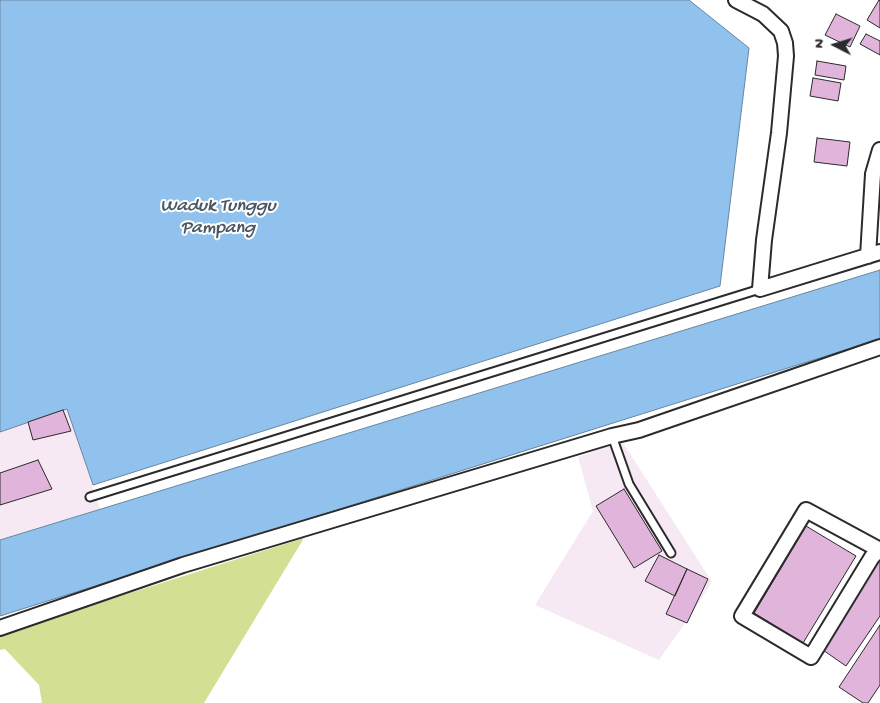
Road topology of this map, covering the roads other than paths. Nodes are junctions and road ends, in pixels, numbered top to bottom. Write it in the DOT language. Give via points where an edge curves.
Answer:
graph roads {
  1 [pos="736,0"];
  2 [pos="880,150"];
  3 [pos="874,254"];
  4 [pos="760,289"];
  5 [pos="880,347"];
  6 [pos="612,436"];
  7 [pos="90,497"];
  8 [pos="880,551"];
  9 [pos="671,553"];
  10 [pos="0,628"];
  1 -- 4 [label="street" via="763,14 781,31 785,43 779,133"];
  2 -- 3 [label="street" via="873,174"];
  3 -- 4 [label="street"];
  4 -- 7 [label="lane"];
  5 -- 6 [label="street" via="639,430"];
  6 -- 9 [label="lane" via="629,484"];
  6 -- 10 [label="street" via="183,565"];
  8 -- 8 [label="street" via="806,510 742,616 811,656 872,558"];
}
